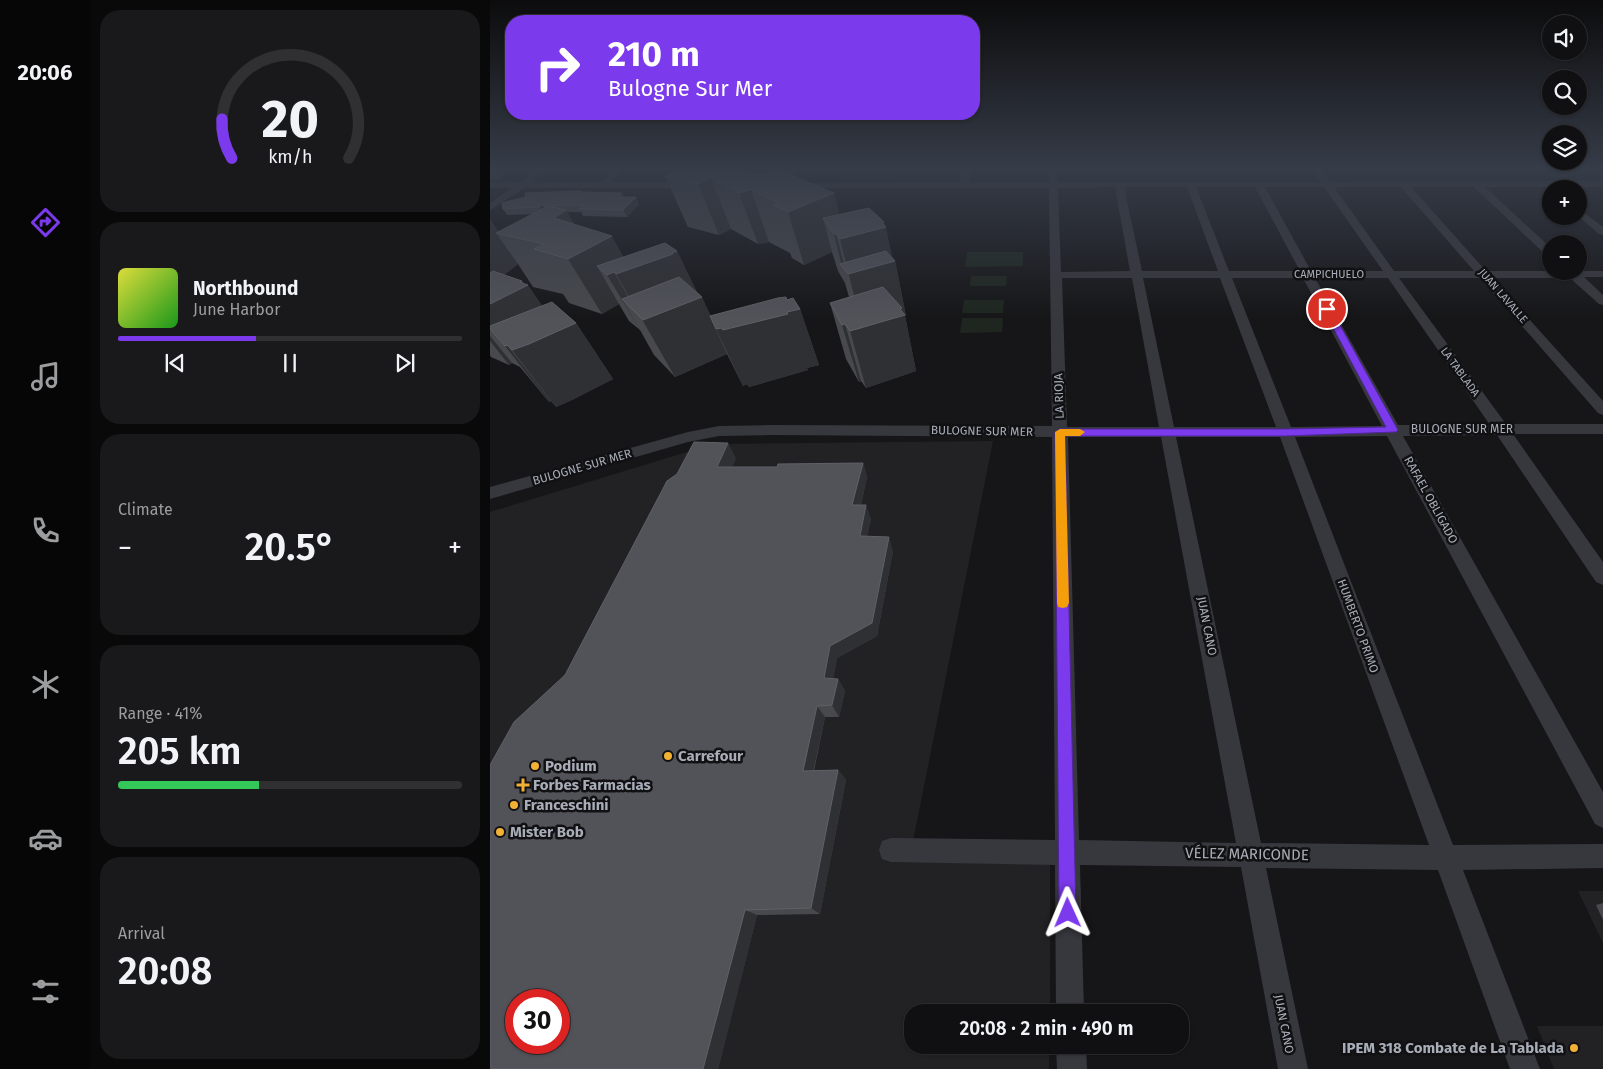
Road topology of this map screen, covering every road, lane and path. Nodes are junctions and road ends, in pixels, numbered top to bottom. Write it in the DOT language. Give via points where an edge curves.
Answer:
graph roads {
  1 [pos="1054,219"];
  2 [pos="1127,219"];
  3 [pos="1204,219"];
  4 [pos="1277,219"];
  5 [pos="1351,219"];
  6 [pos="1434,219"];
  7 [pos="1514,219"];
  8 [pos="1587,219"];
  9 [pos="1603,232"];
  10 [pos="1542,245"];
  11 [pos="1542,273"];
  12 [pos="1587,273"];
  13 [pos="1225,274"];
  14 [pos="1308,274"];
  15 [pos="1390,274"];
  16 [pos="1484,274"];
  17 [pos="1603,274"];
  18 [pos="1055,275"];
  19 [pos="1137,275"];
  20 [pos="1580,280"];
  21 [pos="1603,301"];
  22 [pos="1603,410"];
  23 [pos="1501,429"];
  24 [pos="1603,429"];
  25 [pos="1393,430"];
  26 [pos="1060,432"];
  27 [pos="1169,432"];
  28 [pos="1286,433"];
  29 [pos="490,493"];
  30 [pos="1603,577"];
  31 [pos="1603,816"];
  32 [pos="891,850"];
  33 [pos="1066,854"];
  34 [pos="1252,854"];
  35 [pos="1603,856"];
  36 [pos="1444,858"];
  37 [pos="1070,1004"];
  38 [pos="1071,1054"];
  39 [pos="1072,1069"];
  40 [pos="1293,1069"];
  41 [pos="1525,1069"];
  1 -- 18 [label="street, LA RIOJA"];
  2 -- 19 [label="street, JUAN CANO"];
  3 -- 13 [label="street, HUMBERTO PRIMO"];
  4 -- 14 [label="street, RAFAEL OBLIGADO"];
  5 -- 15 [label="street, LA TABLADA"];
  6 -- 16 [label="street, JUAN LAVALLE"];
  7 -- 10 [label="street"];
  8 -- 9 [label="street"];
  11 -- 16 [label="street, CAMPICHUELO"];
  12 -- 17 [label="street, CAMPICHUELO"];
  13 -- 14 [label="street, CAMPICHUELO"];
  13 -- 19 [label="street, CAMPICHUELO"];
  13 -- 28 [label="street, HUMBERTO PRIMO"];
  14 -- 15 [label="street, CAMPICHUELO"];
  14 -- 25 [label="street, RAFAEL OBLIGADO"];
  15 -- 16 [label="street, CAMPICHUELO"];
  15 -- 23 [label="street, LA TABLADA"];
  16 -- 22 [label="street, JUAN LAVALLE"];
  18 -- 19 [label="street, CAMPICHUELO"];
  18 -- 26 [label="street, LA RIOJA"];
  19 -- 27 [label="street, JUAN CANO"];
  20 -- 21 [label="street"];
  23 -- 24 [label="street, BULOGNE SUR MER"];
  23 -- 25 [label="street, BULOGNE SUR MER"];
  23 -- 30 [label="street, LA TABLADA"];
  25 -- 28 [label="street, BULOGNE SUR MER"];
  25 -- 31 [label="street, RAFAEL OBLIGADO"];
  26 -- 27 [label="street, BULOGNE SUR MER"];
  26 -- 29 [label="street, BULOGNE SUR MER" via="719,431"];
  26 -- 33 [label="street, LA RIOJA"];
  27 -- 28 [label="street, BULOGNE SUR MER"];
  27 -- 34 [label="street, JUAN CANO"];
  28 -- 36 [label="street, HUMBERTO PRIMO"];
  32 -- 33 [label="street, VÉLEZ MARICONDE"];
  33 -- 34 [label="street, VÉLEZ MARICONDE"];
  33 -- 37 [label="street, LA RIOJA"];
  34 -- 36 [label="street, VÉLEZ MARICONDE"];
  34 -- 40 [label="street, JUAN CANO"];
  35 -- 36 [label="street, VÉLEZ MARICONDE"];
  36 -- 41 [label="street, HUMBERTO PRIMO"];
  38 -- 39 [label="street"];
}
